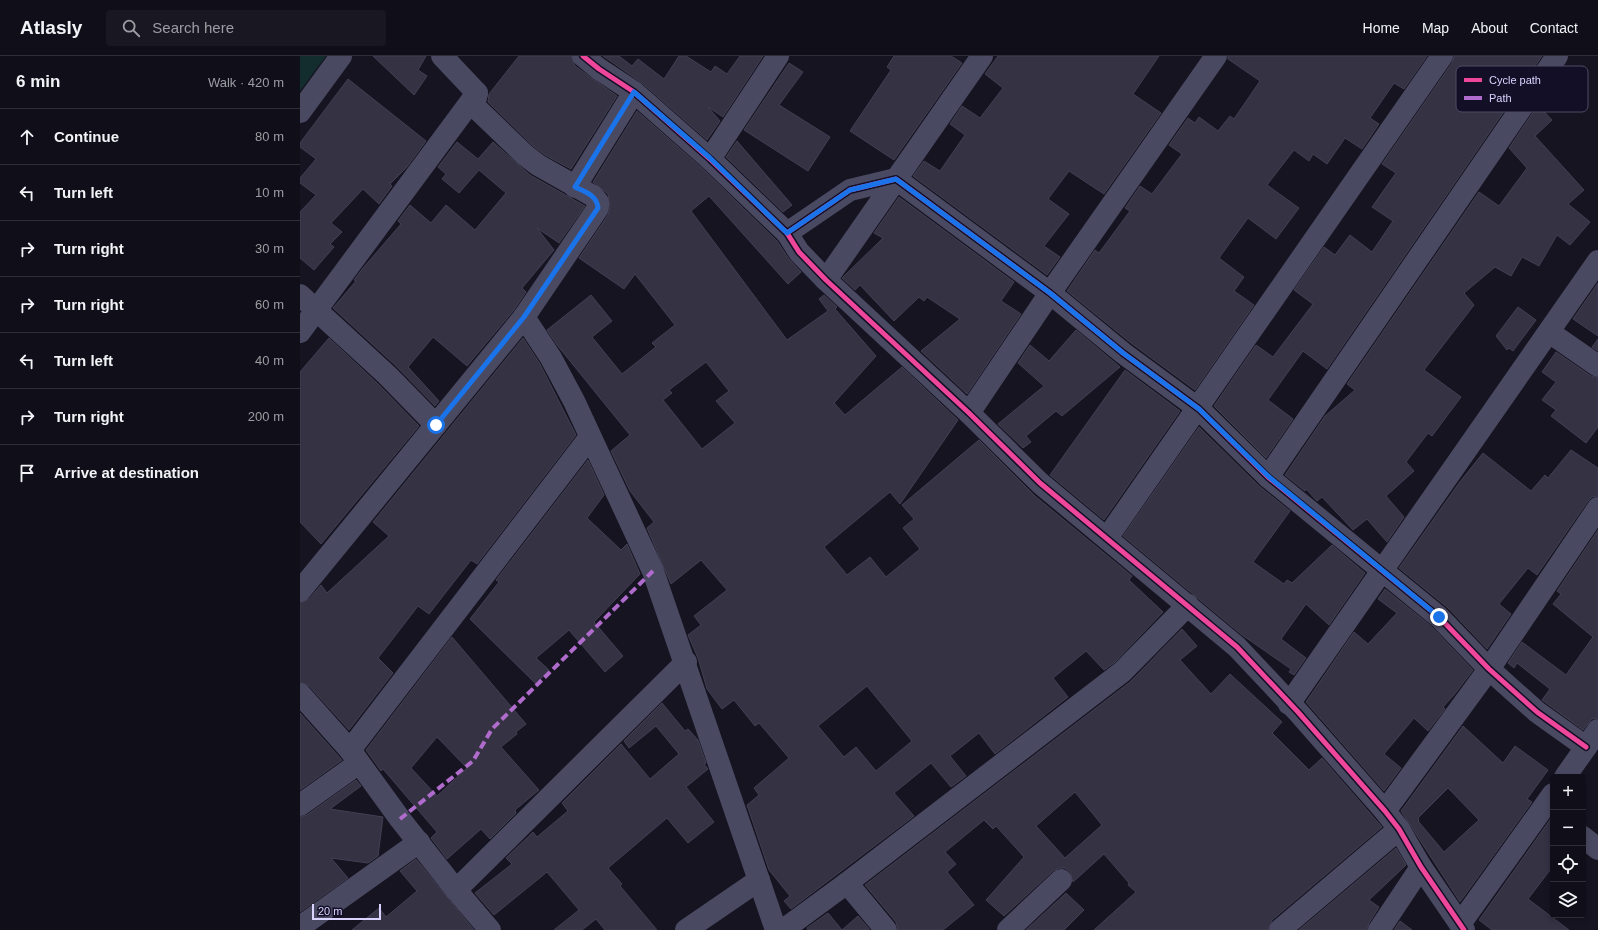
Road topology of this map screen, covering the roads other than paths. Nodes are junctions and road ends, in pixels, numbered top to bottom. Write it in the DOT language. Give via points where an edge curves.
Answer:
graph roads {
  1 [pos="341,56"];
  2 [pos="442,56"];
  3 [pos="583,56"];
  4 [pos="778,56"];
  5 [pos="982,56"];
  6 [pos="1216,56"];
  7 [pos="1442,56"];
  8 [pos="1557,56"];
  9 [pos="1550,66"];
  10 [pos="634,92"];
  11 [pos="477,93"];
  12 [pos="300,112"];
  13 [pos="1518,112"];
  14 [pos="710,158"];
  15 [pos="896,179"];
  16 [pos="575,187"];
  17 [pos="787,233"];
  18 [pos="1598,261"];
  19 [pos="826,280"];
  20 [pos="1050,293"];
  21 [pos="300,296"];
  22 [pos="316,311"];
  23 [pos="524,317"];
  24 [pos="300,332"];
  25 [pos="1549,332"];
  26 [pos="1598,366"];
  27 [pos="1199,409"];
  28 [pos="969,413"];
  29 [pos="436,425"];
  30 [pos="590,437"];
  31 [pos="1268,476"];
  32 [pos="1598,508"];
  33 [pos="1107,538"];
  34 [pos="1382,570"];
  35 [pos="300,591"];
  36 [pos="1188,605"];
  37 [pos="686,662"];
  38 [pos="1489,670"];
  39 [pos="300,694"];
  40 [pos="1289,704"];
  41 [pos="1592,738"];
  42 [pos="354,756"];
  43 [pos="1567,774"];
  44 [pos="1550,804"];
  45 [pos="300,805"];
  46 [pos="1385,811"];
  47 [pos="1399,829"];
  48 [pos="1586,839"];
  49 [pos="419,842"];
  50 [pos="1598,849"];
  51 [pos="1421,867"];
  52 [pos="759,880"];
  53 [pos="1061,880"];
  54 [pos="847,883"];
  55 [pos="456,890"];
  56 [pos="300,927"];
  57 [pos="1462,927"];
  58 [pos="490,930"];
  59 [pos="686,930"];
  60 [pos="776,930"];
  61 [pos="783,930"];
  62 [pos="886,930"];
  63 [pos="1008,930"];
  64 [pos="1280,930"];
  65 [pos="1379,930"];
  1 -- 12 [label="street"];
  2 -- 11 [label="street"];
  3 -- 10 [label="street"];
  4 -- 14 [label="street"];
  5 -- 15 [label="street"];
  6 -- 20 [label="street"];
  7 -- 27 [label="street"];
  8 -- 9 [label="street"];
  10 -- 14 [label="street"];
  10 -- 16 [label="street"];
  11 -- 16 [label="street" via="474,106 525,155"];
  11 -- 22 [label="street"];
  13 -- 31 [label="street"];
  14 -- 17 [label="street"];
  15 -- 17 [label="street" via="850,190"];
  15 -- 19 [label="street"];
  15 -- 20 [label="street"];
  16 -- 23 [label="street" via="593,196 598,202 598,208"];
  17 -- 19 [label="street" via="799,252"];
  18 -- 25 [label="street"];
  19 -- 28 [label="street"];
  20 -- 27 [label="street" via="1123,353"];
  20 -- 28 [label="street"];
  21 -- 22 [label="street"];
  22 -- 24 [label="street"];
  22 -- 29 [label="street" via="387,375"];
  23 -- 29 [label="street"];
  23 -- 30 [label="street" via="550,358"];
  25 -- 26 [label="street"];
  25 -- 34 [label="street"];
  27 -- 31 [label="street"];
  27 -- 33 [label="street"];
  28 -- 33 [label="street" via="1040,483"];
  29 -- 35 [label="street"];
  30 -- 37 [label="street" via="653,571"];
  30 -- 42 [label="street"];
  31 -- 34 [label="street"];
  32 -- 38 [label="street"];
  33 -- 36 [label="street"];
  34 -- 38 [label="street" via="1439,617"];
  34 -- 40 [label="street"];
  36 -- 40 [label="street" via="1237,647"];
  36 -- 54 [label="street" via="1122,672"];
  37 -- 52 [label="street"];
  37 -- 55 [label="street"];
  38 -- 41 [label="street" via="1536,712"];
  38 -- 46 [label="street"];
  39 -- 42 [label="street"];
  40 -- 46 [label="street"];
  41 -- 43 [label="street"];
  42 -- 45 [label="street"];
  42 -- 49 [label="street"];
  44 -- 57 [label="street"];
  46 -- 47 [label="street"];
  47 -- 51 [label="street"];
  47 -- 64 [label="street"];
  48 -- 50 [label="street"];
  49 -- 55 [label="street"];
  49 -- 56 [label="street"];
  51 -- 57 [label="street"];
  51 -- 65 [label="street"];
  52 -- 59 [label="street"];
  52 -- 60 [label="street"];
  53 -- 63 [label="street"];
  54 -- 61 [label="street"];
  54 -- 62 [label="street"];
  55 -- 58 [label="street"];
}
